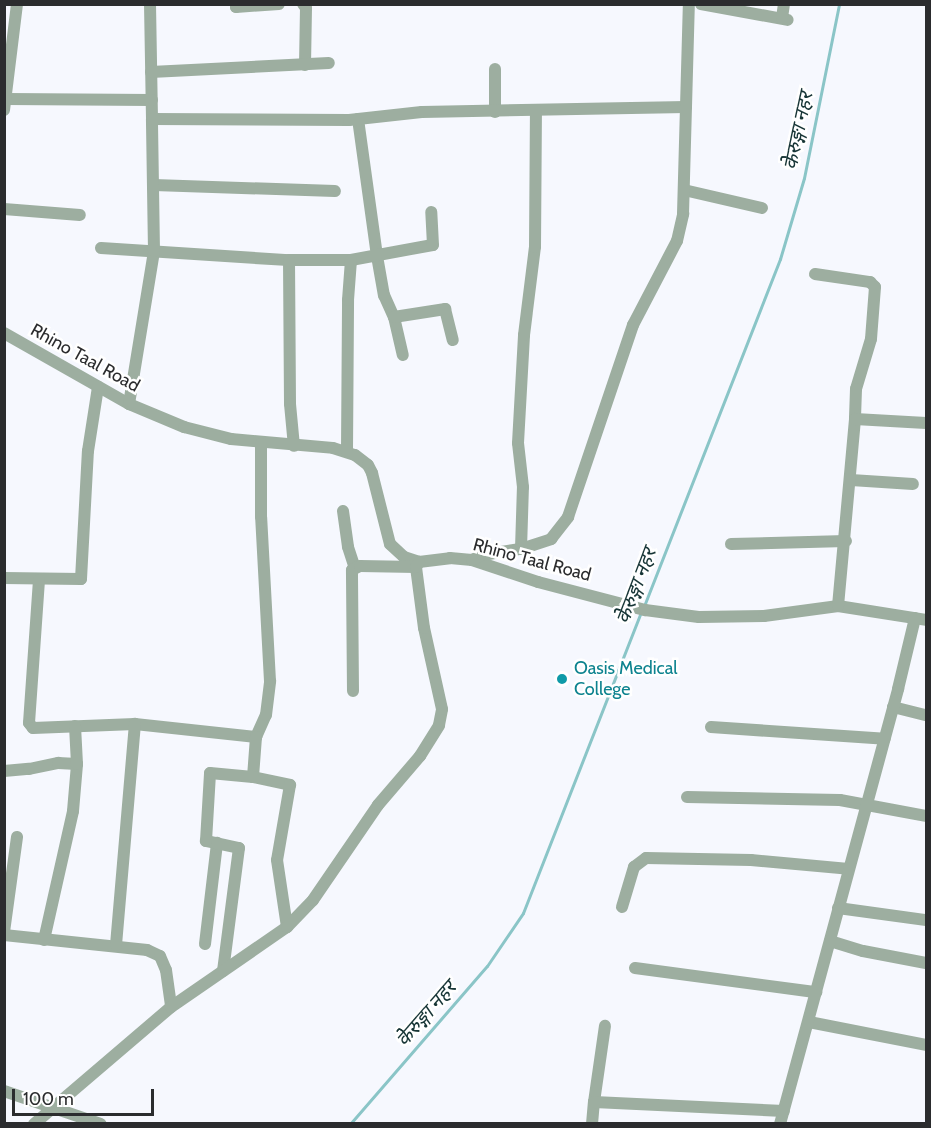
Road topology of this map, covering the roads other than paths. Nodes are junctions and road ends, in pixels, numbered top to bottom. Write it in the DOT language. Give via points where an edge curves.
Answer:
graph roads {
  1 [pos="17,4"];
  2 [pos="150,4"];
  3 [pos="236,4"];
  4 [pos="279,4"];
  5 [pos="303,4"];
  6 [pos="689,4"];
  7 [pos="701,4"];
  8 [pos="784,4"];
  9 [pos="330,63"];
  10 [pos="305,65"];
  11 [pos="495,69"];
  12 [pos="151,72"];
  13 [pos="152,100"];
  14 [pos="6,104"];
  15 [pos="686,106"];
  16 [pos="536,111"];
  17 [pos="495,112"];
  18 [pos="152,119"];
  19 [pos="358,119"];
  20 [pos="154,185"];
  21 [pos="684,190"];
  22 [pos="335,191"];
  23 [pos="762,208"];
  24 [pos="4,209"];
  25 [pos="431,212"];
  26 [pos="80,215"];
  27 [pos="101,249"];
  28 [pos="154,251"];
  29 [pos="377,256"];
  30 [pos="289,260"];
  31 [pos="351,260"];
  32 [pos="815,274"];
  33 [pos="394,317"];
  34 [pos="4,333"];
  35 [pos="453,340"];
  36 [pos="403,355"];
  37 [pos="98,387"];
  38 [pos="129,404"];
  39 [pos="855,419"];
  40 [pos="927,423"];
  41 [pos="261,444"];
  42 [pos="294,446"];
  43 [pos="347,451"];
  44 [pos="851,480"];
  45 [pos="913,484"];
  46 [pos="343,511"];
  47 [pos="846,541"];
  48 [pos="731,544"];
  49 [pos="521,549"];
  50 [pos="472,560"];
  51 [pos="417,565"];
  52 [pos="355,568"];
  53 [pos="4,578"];
  54 [pos="39,580"];
  55 [pos="838,606"];
  56 [pos="921,619"];
  57 [pos="353,691"];
  58 [pos="893,707"];
  59 [pos="927,715"];
  60 [pos="135,724"];
  61 [pos="75,726"];
  62 [pos="711,727"];
  63 [pos="256,737"];
  64 [pos="885,739"];
  65 [pos="77,764"];
  66 [pos="4,771"];
  67 [pos="253,777"];
  68 [pos="687,797"];
  69 [pos="866,804"];
  70 [pos="927,816"];
  71 [pos="17,837"];
  72 [pos="217,843"];
  73 [pos="849,869"];
  74 [pos="622,907"];
  75 [pos="838,908"];
  76 [pos="927,920"];
  77 [pos="286,927"];
  78 [pos="4,933"];
  79 [pos="44,940"];
  80 [pos="830,941"];
  81 [pos="205,944"];
  82 [pos="116,945"];
  83 [pos="927,963"];
  84 [pos="635,969"];
  85 [pos="223,971"];
  86 [pos="816,992"];
  87 [pos="171,1007"];
  88 [pos="809,1022"];
  89 [pos="605,1026"];
  90 [pos="927,1045"];
  91 [pos="4,1091"];
  92 [pos="594,1102"];
  93 [pos="51,1107"];
  94 [pos="784,1111"];
  95 [pos="34,1124"];
  96 [pos="101,1124"];
  97 [pos="592,1124"];
  98 [pos="780,1124"];
  1 -- 14 [label="street"];
  2 -- 12 [label="street"];
  3 -- 4 [label="street"];
  5 -- 10 [label="street"];
  6 -- 15 [label="street"];
  7 -- 8 [label="street" via="785,19"];
  9 -- 10 [label="street"];
  10 -- 12 [label="street"];
  11 -- 17 [label="street"];
  12 -- 13 [label="street"];
  13 -- 14 [label="street"];
  13 -- 18 [label="street"];
  15 -- 16 [label="street"];
  15 -- 21 [label="street"];
  16 -- 17 [label="street"];
  16 -- 49 [label="street" via="535,247 524,335 518,443 523,487"];
  17 -- 19 [label="street" via="422,112"];
  18 -- 19 [label="street"];
  18 -- 20 [label="street"];
  19 -- 29 [label="street"];
  20 -- 22 [label="street"];
  20 -- 28 [label="street"];
  21 -- 23 [label="street"];
  21 -- 49 [label="street" via="677,241 633,325 568,517 551,539"];
  24 -- 26 [label="street"];
  25 -- 29 [label="street" via="433,245"];
  27 -- 28 [label="street"];
  28 -- 30 [label="street"];
  28 -- 38 [label="street"];
  29 -- 31 [label="street"];
  29 -- 33 [label="street" via="384,295"];
  30 -- 31 [label="street"];
  30 -- 42 [label="street"];
  31 -- 43 [label="street"];
  32 -- 39 [label="street" via="870,282 875,287 871,339 856,390"];
  33 -- 35 [label="street" via="445,309"];
  33 -- 36 [label="street"];
  34 -- 37 [label="street, Rhino Taal Road"];
  37 -- 38 [label="street, Rhino Taal Road"];
  37 -- 54 [label="street" via="88,451 81,579"];
  38 -- 41 [label="street, Rhino Taal Road" via="184,427"];
  39 -- 40 [label="street"];
  39 -- 44 [label="street"];
  41 -- 42 [label="street, Rhino Taal Road"];
  41 -- 63 [label="street" via="270,681 266,715"];
  42 -- 43 [label="street, Rhino Taal Road"];
  43 -- 51 [label="street" via="362,459 372,473 390,544"];
  44 -- 45 [label="street"];
  44 -- 47 [label="street"];
  46 -- 52 [label="street"];
  47 -- 48 [label="street"];
  47 -- 55 [label="street"];
  49 -- 50 [label="street"];
  50 -- 51 [label="street, Rhino Taal Road" via="450,558"];
  50 -- 55 [label="street, Rhino Taal Road" via="645,610 699,617 735,618"];
  51 -- 52 [label="street, Rhino Taal Road"];
  51 -- 77 [label="street" via="427,645 441,700 439,725 313,900"];
  52 -- 57 [label="street" via="351,573"];
  53 -- 54 [label="street"];
  54 -- 61 [label="street" via="29,723 33,728"];
  55 -- 56 [label="street, Rhino Taal Road"];
  56 -- 58 [label="street"];
  58 -- 59 [label="street"];
  58 -- 64 [label="street"];
  60 -- 61 [label="street"];
  60 -- 63 [label="street"];
  60 -- 82 [label="street"];
  61 -- 65 [label="street"];
  62 -- 64 [label="street"];
  63 -- 67 [label="street"];
  64 -- 69 [label="street"];
  65 -- 66 [label="street"];
  65 -- 79 [label="street" via="73,811"];
  67 -- 72 [label="street" via="210,773 206,841"];
  67 -- 77 [label="street" via="290,785 277,860"];
  68 -- 69 [label="street" via="823,799"];
  69 -- 70 [label="street"];
  69 -- 73 [label="street"];
  71 -- 78 [label="street"];
  72 -- 81 [label="street"];
  72 -- 85 [label="street" via="239,848"];
  73 -- 74 [label="street" via="751,860 646,858 634,867"];
  73 -- 75 [label="street"];
  75 -- 76 [label="street"];
  75 -- 80 [label="street"];
  77 -- 85 [label="street"];
  78 -- 79 [label="street"];
  79 -- 82 [label="street"];
  80 -- 83 [label="street"];
  80 -- 86 [label="street"];
  82 -- 87 [label="street" via="160,956"];
  84 -- 86 [label="street"];
  85 -- 87 [label="street"];
  86 -- 88 [label="street"];
  87 -- 93 [label="street"];
  88 -- 90 [label="street"];
  88 -- 94 [label="street"];
  89 -- 92 [label="street"];
  91 -- 93 [label="street"];
  92 -- 94 [label="street"];
  92 -- 97 [label="street"];
  93 -- 95 [label="street"];
  93 -- 96 [label="street"];
  94 -- 98 [label="street"];
}
